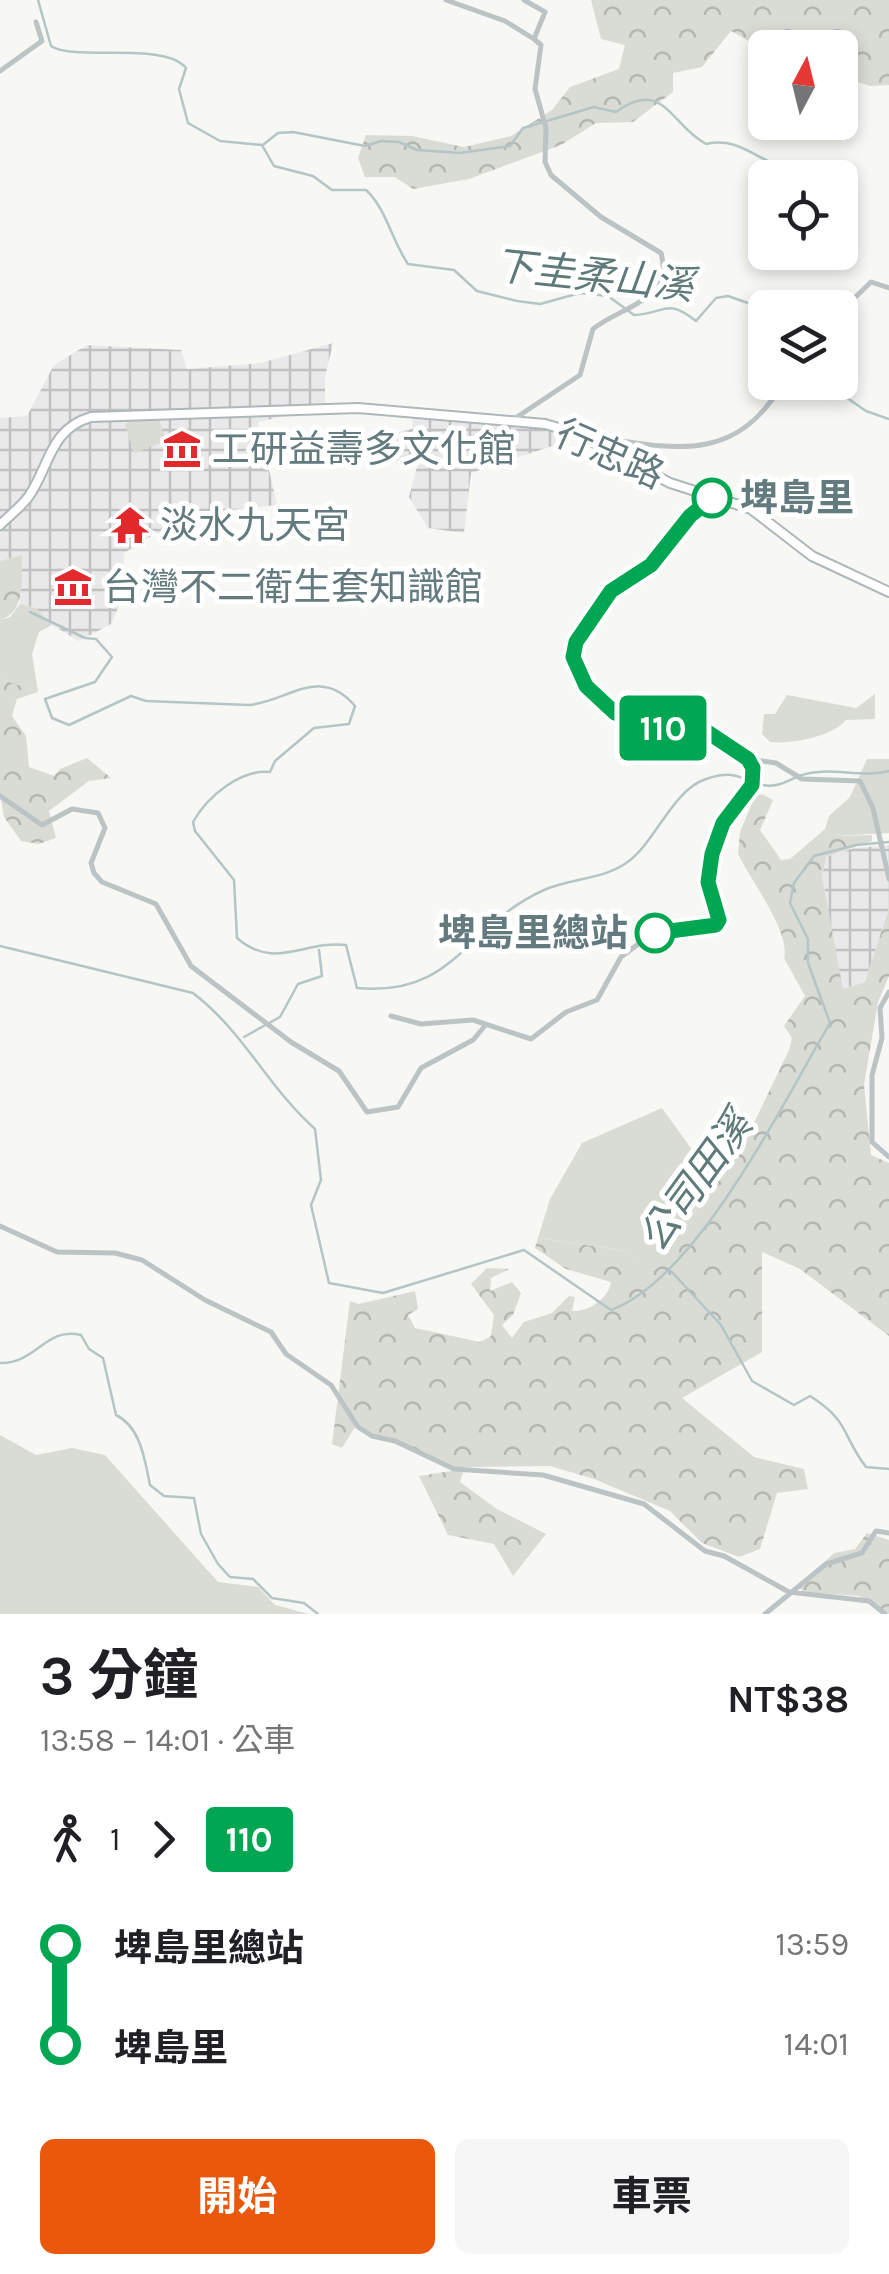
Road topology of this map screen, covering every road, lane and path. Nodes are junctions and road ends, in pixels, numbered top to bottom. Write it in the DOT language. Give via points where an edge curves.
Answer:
graph roads {
  1 [pos="446,0"];
  2 [pos="524,0"];
  3 [pos="36,22"];
  4 [pos="534,39"];
  5 [pos="0,71"];
  6 [pos="889,288"];
  7 [pos="858,295"];
  8 [pos="773,400"];
  9 [pos="513,420"];
  10 [pos="576,433"];
  11 [pos="712,498"];
  12 [pos="0,525"];
  13 [pos="889,592"];
  14 [pos="748,759"];
  15 [pos="0,796"];
  16 [pos="889,879"];
  17 [pos="889,992"];
  18 [pos="390,1016"];
  19 [pos="484,1027"];
  20 [pos="889,1157"];
  21 [pos="0,1226"];
  22 [pos="889,1533"];
  23 [pos="789,1592"];
  24 [pos="765,1614"];
  25 [pos="884,1614"];
  1 -- 4 [label="street"];
  2 -- 4 [label="street" via="545,12"];
  3 -- 5 [label="street" via="42,42"];
  4 -- 9 [label="street" via="541,45 534,90 551,175 601,217 660,253 664,265 644,302 594,330 580,374 568,387"];
  6 -- 7 [label="street" via="871,282"];
  8 -- 10 [label="street" via="739,434 697,448"];
  9 -- 10 [label="street, 行忠路"];
  9 -- 12 [label="street, 行忠路" via="358,408 91,416 56,438 27,498"];
  10 -- 11 [label="street, 行忠路"];
  11 -- 13 [label="street, 行忠路" via="751,510 812,556"];
  11 -- 14 [label="street" via="651,565 611,591 573,657 586,686 615,713 672,730 703,729"];
  14 -- 16 [label="street" via="776,763 802,779 860,781"];
  14 -- 19 [label="street" via="752,785 723,823 712,854 708,882 716,925 648,936 621,957 596,1000 576,1006 531,1039"];
  15 -- 19 [label="street" via="42,825 72,808 98,812 105,828 92,862 102,882 156,904 191,966 339,1071 366,1112 398,1107 421,1068"];
  17 -- 20 [label="street" via="880,1008 882,1038 872,1075 872,1142"];
  18 -- 19 [label="street" via="422,1024 473,1020"];
  21 -- 23 [label="street" via="57,1252 142,1260 271,1332 372,1436 454,1469 542,1475 644,1504 705,1551"];
  22 -- 23 [label="street" via="876,1531 862,1553 826,1564"];
  23 -- 24 [label="street"];
  23 -- 25 [label="street" via="868,1602"];
}
